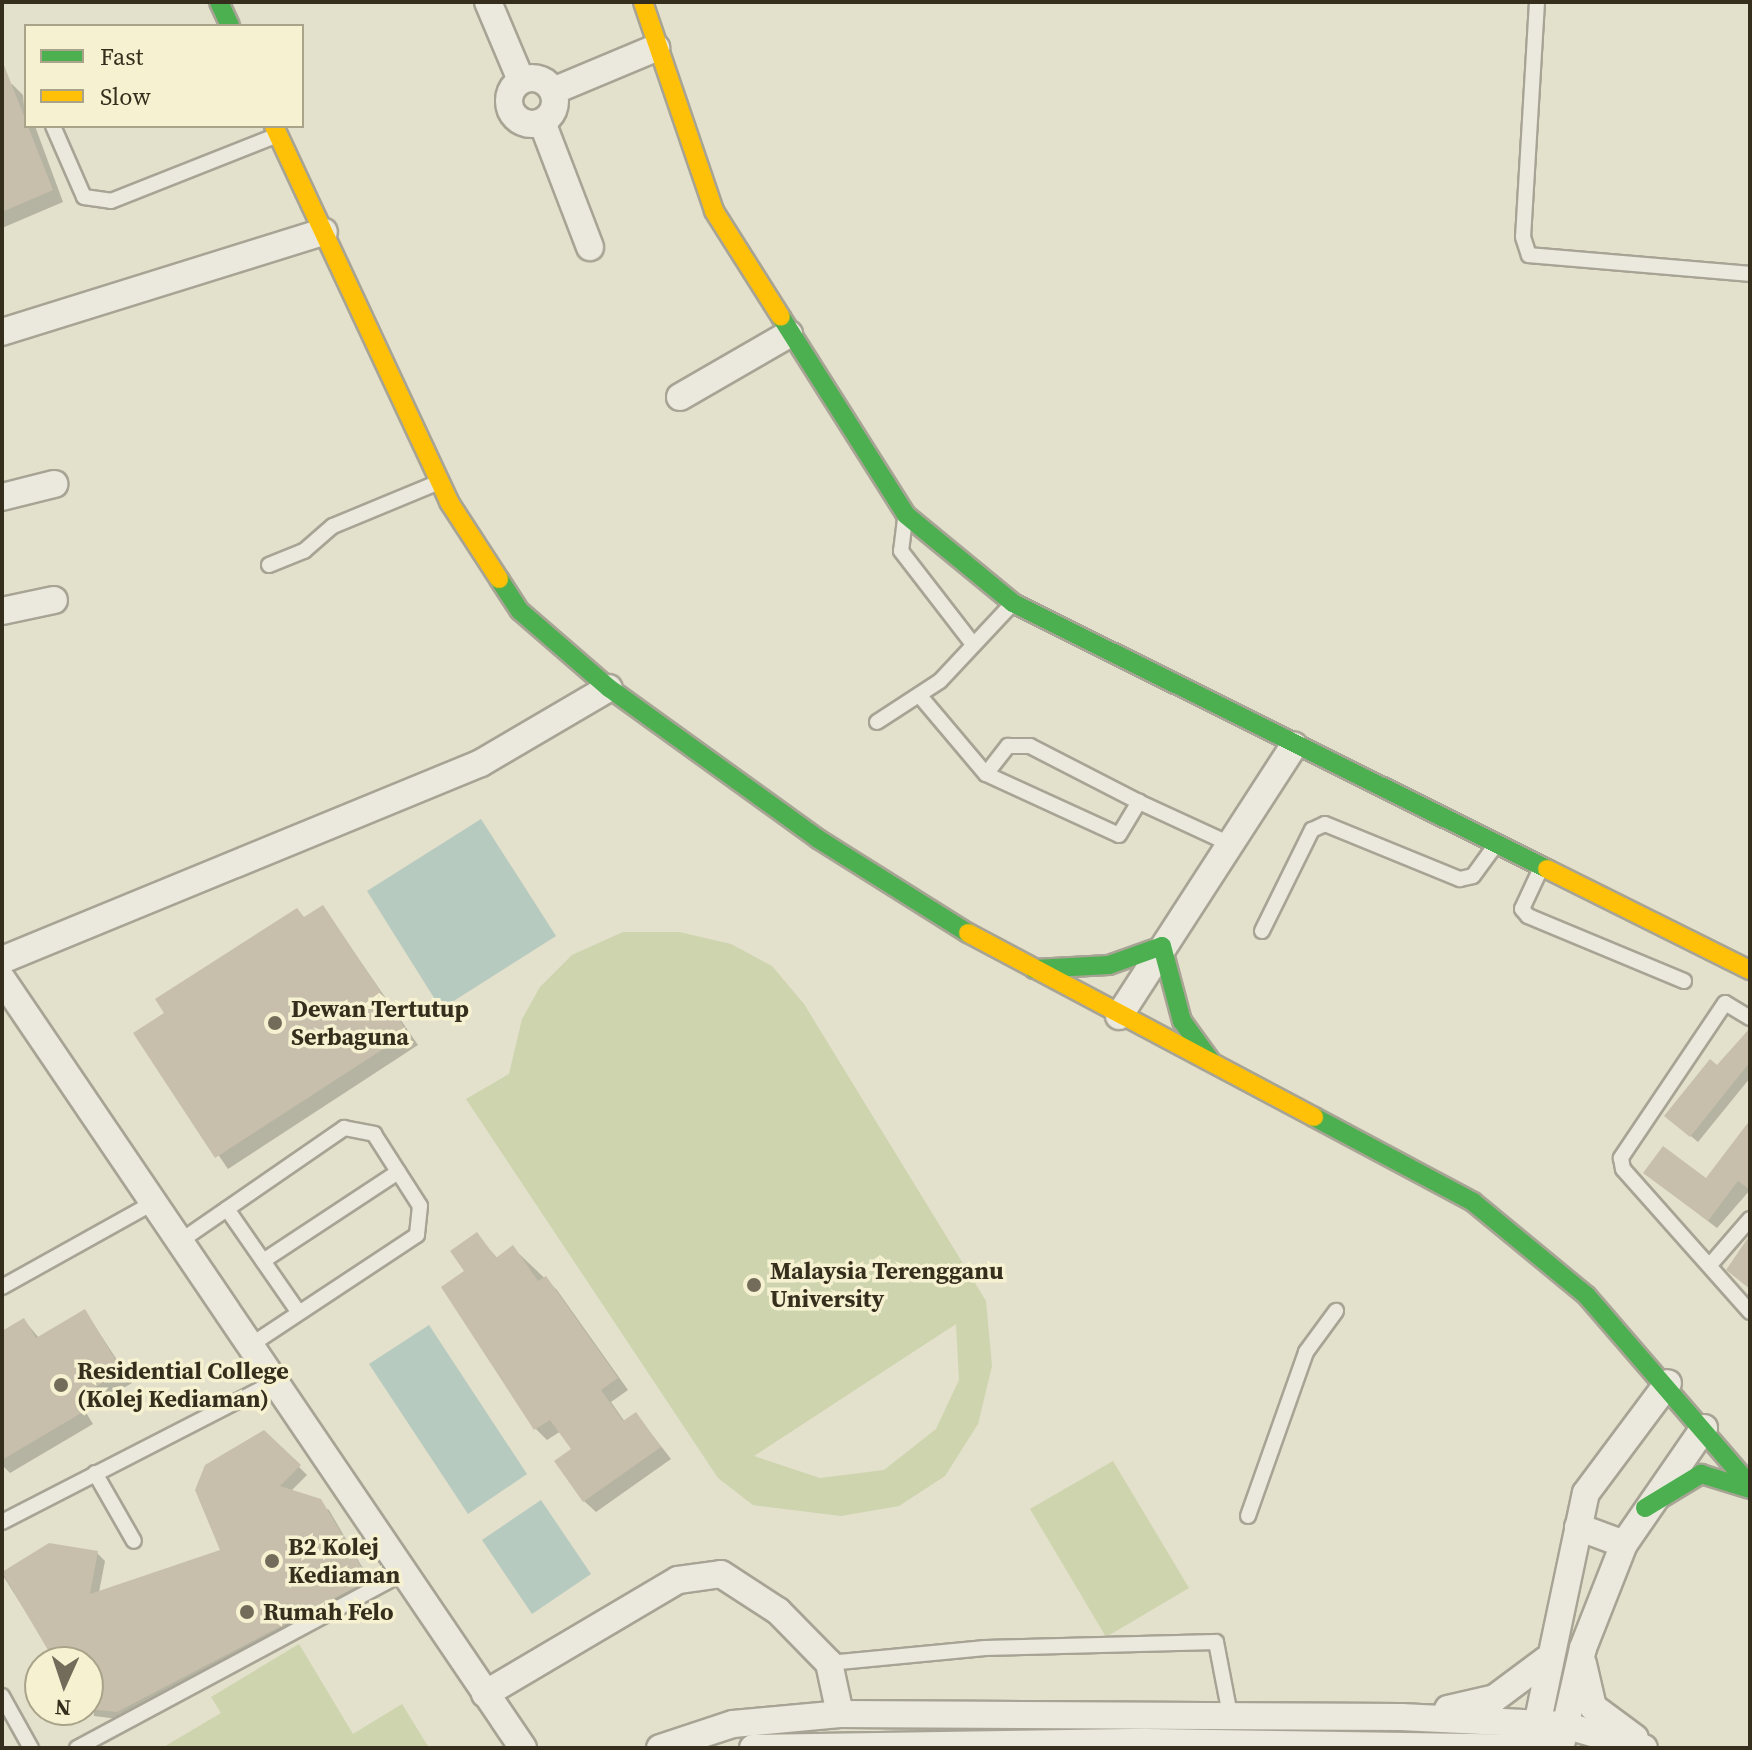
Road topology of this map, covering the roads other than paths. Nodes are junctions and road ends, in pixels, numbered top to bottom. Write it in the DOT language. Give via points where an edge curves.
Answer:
graph roads {
  1 [pos="219,2"];
  2 [pos="488,2"];
  3 [pos="643,2"];
  4 [pos="1537,2"];
  5 [pos="229,24"];
  6 [pos="656,48"];
  7 [pos="521,80"];
  8 [pos="553,91"];
  9 [pos="542,122"];
  10 [pos="54,128"];
  11 [pos="276,131"];
  12 [pos="324,232"];
  13 [pos="590,247"];
  14 [pos="1750,274"];
  15 [pos="2,332"];
  16 [pos="789,334"];
  17 [pos="680,397"];
  18 [pos="440,482"];
  19 [pos="54,484"];
  20 [pos="2,497"];
  21 [pos="906,515"];
  22 [pos="269,565"];
  23 [pos="54,600"];
  24 [pos="1013,603"];
  25 [pos="2,611"];
  26 [pos="973,644"];
  27 [pos="609,688"];
  28 [pos="920,696"];
  29 [pos="877,722"];
  30 [pos="1294,746"];
  31 [pos="986,774"];
  32 [pos="1139,802"];
  33 [pos="1230,844"];
  34 [pos="1495,845"];
  35 [pos="1541,867"];
  36 [pos="1262,931"];
  37 [pos="1162,946"];
  38 [pos="2,960"];
  39 [pos="1031,969"];
  40 [pos="1750,970"];
  41 [pos="2,979"];
  42 [pos="1684,981"];
  43 [pos="1119,1016"];
  44 [pos="1750,1018"];
  45 [pos="1215,1066"];
  46 [pos="398,1172"];
  47 [pos="153,1203"];
  48 [pos="227,1209"];
  49 [pos="1750,1219"];
  50 [pos="179,1242"];
  51 [pos="263,1261"];
  52 [pos="1710,1265"];
  53 [pos="2,1287"];
  54 [pos="1336,1311"];
  55 [pos="1750,1312"];
  56 [pos="299,1313"];
  57 [pos="249,1346"];
  58 [pos="274,1382"];
  59 [pos="1668,1383"];
  60 [pos="1704,1428"];
  61 [pos="95,1473"];
  62 [pos="1750,1487"];
  63 [pos="1645,1508"];
  64 [pos="1248,1516"];
  65 [pos="2,1522"];
  66 [pos="1578,1527"];
  67 [pos="134,1541"];
  68 [pos="1624,1544"];
  69 [pos="401,1574"];
  70 [pos="1583,1648"];
  71 [pos="1546,1660"];
  72 [pos="829,1663"];
  73 [pos="485,1694"];
  74 [pos="2,1696"];
  75 [pos="840,1714"];
  76 [pos="1230,1715"];
  77 [pos="1401,1717"];
  78 [pos="1148,1736"];
  79 [pos="1549,1738"];
  80 [pos="1267,1746"];
  81 [pos="31,1748"];
  82 [pos="77,1748"];
  83 [pos="523,1748"];
  84 [pos="660,1748"];
  85 [pos="753,1748"];
  86 [pos="1646,1748"];
  1 -- 5 [label="main road"];
  2 -- 7 [label="street"];
  3 -- 6 [label="main road"];
  4 -- 14 [label="lane" via="1523,237 1529,255"];
  6 -- 8 [label="street"];
  6 -- 16 [label="main road" via="714,211"];
  7 -- 8 [label="street" via="540,79"];
  7 -- 9 [label="street" via="510,93 510,111 524,123"];
  8 -- 9 [label="street" via="554,109"];
  9 -- 13 [label="street"];
  10 -- 11 [label="lane" via="84,197 111,201"];
  11 -- 12 [label="main road"];
  12 -- 15 [label="street"];
  12 -- 18 [label="main road"];
  16 -- 17 [label="street"];
  16 -- 21 [label="main road"];
  18 -- 22 [label="lane" via="333,526 304,551"];
  18 -- 27 [label="main road" via="520,611"];
  19 -- 20 [label="street"];
  21 -- 24 [label="main road"];
  21 -- 26 [label="lane" via="901,551"];
  23 -- 25 [label="street"];
  24 -- 26 [label="lane"];
  24 -- 30 [label="main road"];
  26 -- 28 [label="lane"];
  27 -- 38 [label="street" via="481,763"];
  27 -- 39 [label="main road" via="818,839"];
  28 -- 29 [label="lane"];
  28 -- 31 [label="lane"];
  30 -- 33 [label="street"];
  30 -- 34 [label="main road"];
  31 -- 32 [label="lane" via="1008,746 1030,746"];
  31 -- 32 [label="lane" via="1119,835"];
  32 -- 33 [label="lane"];
  33 -- 37 [label="street"];
  34 -- 35 [label="main road"];
  34 -- 36 [label="lane" via="1473,876 1460,879 1325,824 1312,830"];
  35 -- 40 [label="main road"];
  35 -- 42 [label="lane" via="1522,909 1528,916"];
  37 -- 39 [label="main road" via="1109,965"];
  37 -- 43 [label="street"];
  37 -- 45 [label="main road" via="1182,1021"];
  39 -- 43 [label="main road"];
  41 -- 47 [label="street"];
  43 -- 45 [label="main road"];
  44 -- 52 [label="lane" via="1725,1003 1621,1158 1623,1169"];
  45 -- 59 [label="main road" via="1473,1202 1586,1295"];
  46 -- 48 [label="lane" via="374,1134 344,1128"];
  46 -- 51 [label="lane"];
  46 -- 56 [label="lane" via="420,1206 417,1235"];
  47 -- 50 [label="street"];
  47 -- 53 [label="lane"];
  48 -- 50 [label="lane"];
  48 -- 51 [label="lane"];
  49 -- 52 [label="lane"];
  50 -- 57 [label="street"];
  51 -- 56 [label="lane"];
  52 -- 55 [label="lane"];
  54 -- 64 [label="lane" via="1306,1352"];
  56 -- 57 [label="lane"];
  57 -- 58 [label="street"];
  58 -- 61 [label="lane"];
  58 -- 69 [label="street"];
  59 -- 60 [label="main road"];
  59 -- 66 [label="street" via="1596,1473"];
  60 -- 62 [label="main road"];
  60 -- 63 [label="street"];
  61 -- 65 [label="lane"];
  61 -- 67 [label="lane"];
  62 -- 63 [label="main road" via="1701,1474"];
  63 -- 68 [label="street"];
  66 -- 68 [label="street"];
  66 -- 71 [label="street"];
  68 -- 70 [label="street"];
  69 -- 73 [label="street"];
  69 -- 82 [label="lane"];
  70 -- 79 [label="street"];
  70 -- 86 [label="street" via="1593,1707"];
  71 -- 77 [label="street" via="1495,1698"];
  71 -- 79 [label="street"];
  72 -- 73 [label="street" via="784,1616 721,1574 678,1580"];
  72 -- 75 [label="street"];
  72 -- 76 [label="lane" via="985,1648 1216,1642"];
  73 -- 83 [label="street"];
  74 -- 81 [label="lane"];
  75 -- 78 [label="street"];
  75 -- 84 [label="street" via="733,1724"];
  76 -- 77 [label="street"];
  76 -- 78 [label="street"];
  77 -- 79 [label="street"];
  78 -- 80 [label="street"];
  78 -- 85 [label="street"];
  79 -- 80 [label="street"];
  79 -- 86 [label="street"];
}
